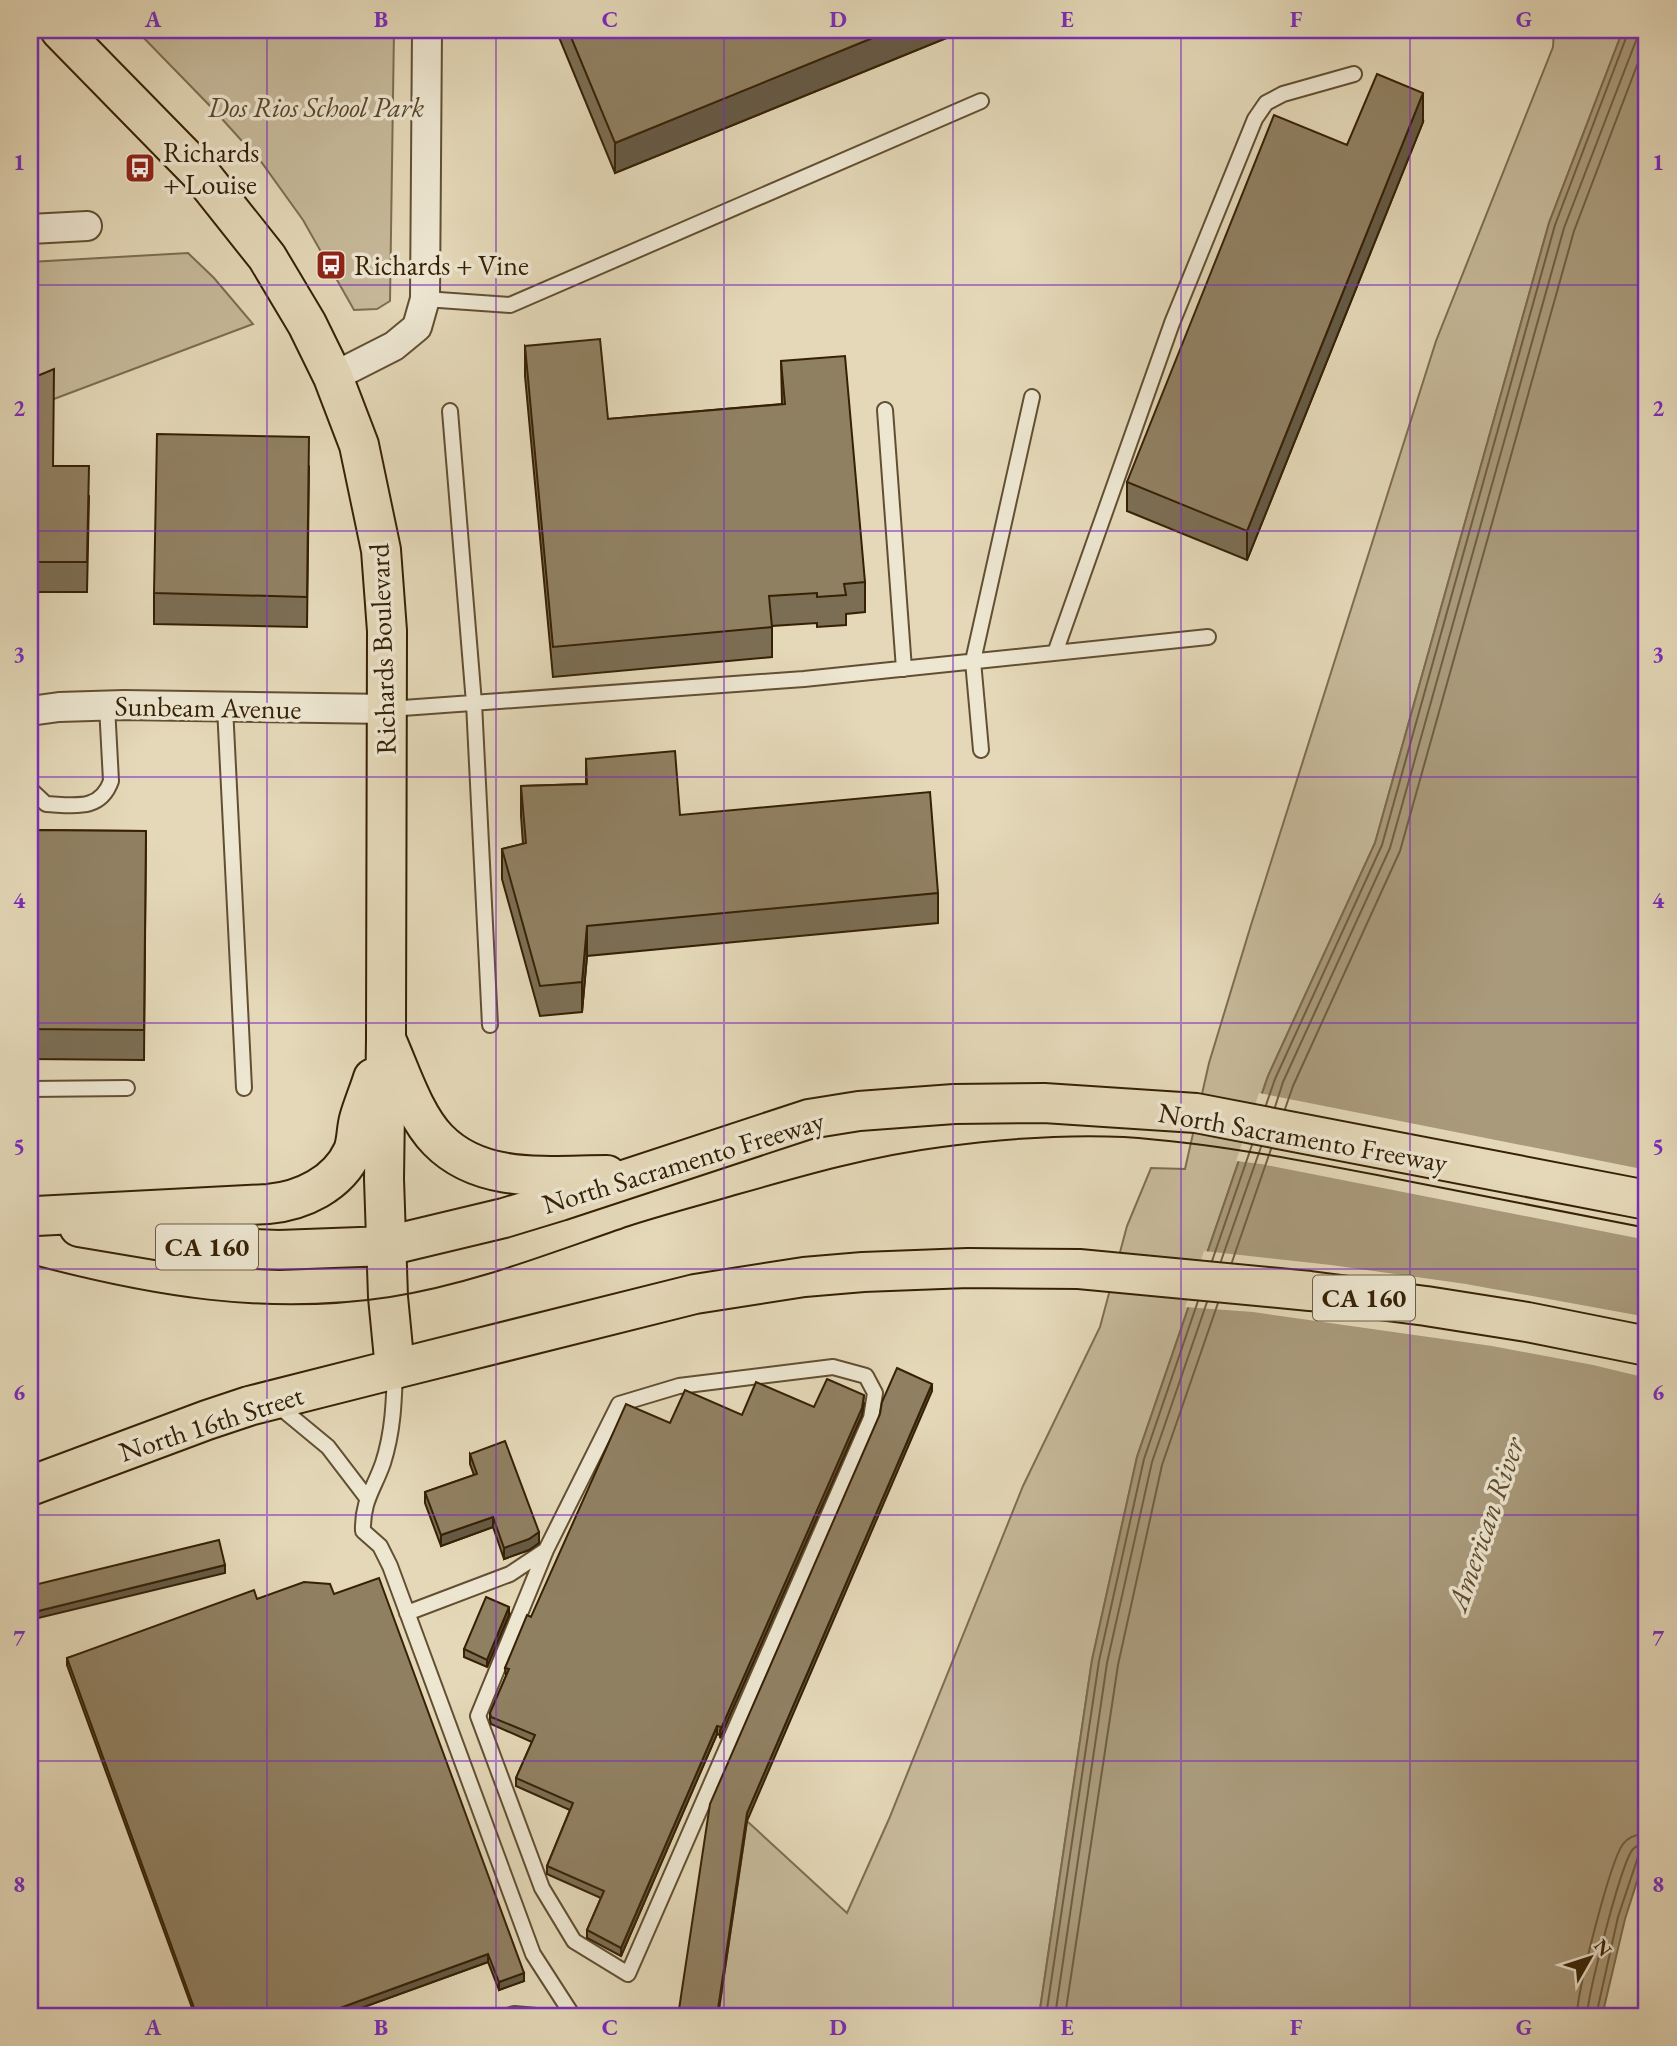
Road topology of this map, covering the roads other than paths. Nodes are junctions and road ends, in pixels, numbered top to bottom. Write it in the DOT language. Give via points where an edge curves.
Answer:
graph roads {
  1 [pos="60,30"];
  2 [pos="427,30"];
  3 [pos="1354,74"];
  4 [pos="981,101"];
  5 [pos="87,226"];
  6 [pos="30,229"];
  7 [pos="425,299"];
  8 [pos="332,376"];
  9 [pos="1032,397"];
  10 [pos="885,410"];
  11 [pos="450,411"];
  12 [pos="1209,637"];
  13 [pos="1055,653"];
  14 [pos="973,661"];
  15 [pos="904,669"];
  16 [pos="474,704"];
  17 [pos="107,706"];
  18 [pos="225,707"];
  19 [pos="387,709"];
  20 [pos="30,711"];
  21 [pos="981,750"];
  22 [pos="30,789"];
  23 [pos="490,1025"];
  24 [pos="386,1039"];
  25 [pos="127,1088"];
  26 [pos="244,1088"];
  27 [pos="30,1089"];
  28 [pos="637,1175"];
  29 [pos="1647,1200"];
  30 [pos="33,1216"];
  31 [pos="387,1246"];
  32 [pos="1647,1346"];
  33 [pos="395,1369"];
  34 [pos="273,1401"];
  35 [pos="30,1486"];
  36 [pos="367,1498"];
  37 [pos="546,1550"];
  38 [pos="407,1612"];
  39 [pos="508,2016"];
  40 [pos="537,2016"];
  41 [pos="573,2016"];
  1 -- 8 [label="main road, Richards Boulevard" via="219,194 267,257"];
  2 -- 7 [label="street"];
  3 -- 13 [label="lane" via="1283,94 1266,103 1255,119 1172,323"];
  4 -- 7 [label="lane" via="510,305"];
  5 -- 6 [label="street"];
  7 -- 8 [label="street" via="417,327 394,346"];
  8 -- 19 [label="main road, Richards Boulevard" via="359,445 381,550"];
  9 -- 14 [label="lane"];
  10 -- 15 [label="lane"];
  11 -- 16 [label="lane"];
  12 -- 13 [label="lane"];
  13 -- 14 [label="lane"];
  14 -- 15 [label="lane"];
  14 -- 21 [label="lane"];
  15 -- 16 [label="lane"];
  16 -- 19 [label="lane"];
  16 -- 23 [label="lane"];
  17 -- 18 [label="street, Sunbeam Avenue"];
  17 -- 20 [label="street, Sunbeam Avenue"];
  17 -- 22 [label="lane" via="108,791 91,805 46,804"];
  18 -- 19 [label="street, Sunbeam Avenue"];
  18 -- 26 [label="lane"];
  19 -- 24 [label="main road, Richards Boulevard"];
  24 -- 28 [label="main road" via="424,1120 438,1139 477,1166 511,1174"];
  24 -- 30 [label="main road" via="352,1152 335,1175 314,1192 289,1202"];
  24 -- 31 [label="main road, Richards Boulevard"];
  25 -- 27 [label="lane"];
  28 -- 29 [label="main road, North Sacramento Freeway" via="809,1119 997,1102 1196,1113"];
  28 -- 31 [label="main road, North Sacramento Freeway / CA 160" via="560,1201"];
  30 -- 31 [label="main road, CA 160" via="198,1247"];
  31 -- 33 [label="main road, Richards Boulevard"];
  32 -- 33 [label="main road, CA 160" via="1527,1322 1297,1289 1079,1269 968,1268 877,1271 743,1285"];
  33 -- 34 [label="main road, North 16th Street"];
  33 -- 36 [label="lane" via="394,1418 382,1465"];
  34 -- 35 [label="main road, North 16th Street" via="163,1435"];
  34 -- 36 [label="lane" via="328,1447"];
  36 -- 38 [label="lane" via="363,1531 380,1546"];
  37 -- 37 [label="lane" via="619,1404 679,1386 833,1367 866,1376 875,1393 871,1418 628,1975 574,1941 542,1888 478,1716"];
  37 -- 38 [label="lane" via="510,1574"];
  38 -- 41 [label="lane" via="533,1954"];
  39 -- 40 [label="lane"];
}
